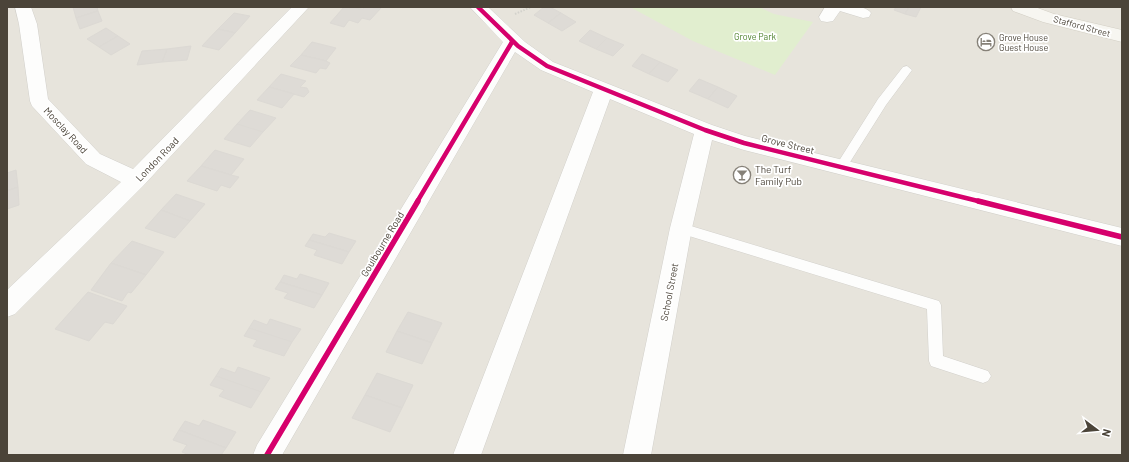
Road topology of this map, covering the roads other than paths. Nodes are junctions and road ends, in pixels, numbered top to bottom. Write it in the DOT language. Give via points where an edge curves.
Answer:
graph roads {
  1 [pos="23,7"];
  2 [pos="301,7"];
  3 [pos="478,7"];
  4 [pos="846,7"];
  5 [pos="1019,7"];
  6 [pos="863,13"];
  7 [pos="1122,36"];
  8 [pos="512,42"];
  9 [pos="907,70"];
  10 [pos="604,90"];
  11 [pos="705,130"];
  12 [pos="841,166"];
  13 [pos="136,180"];
  14 [pos="682,228"];
  15 [pos="1122,237"];
  16 [pos="7,306"];
  17 [pos="983,376"];
  18 [pos="267,455"];
  19 [pos="467,455"];
  20 [pos="637,455"];
  1 -- 13 [label="street, Mosclay Road" via="28,24 39,101 93,159"];
  2 -- 13 [label="street, London Road"];
  3 -- 8 [label="street, Grove Street"];
  4 -- 6 [label="street"];
  5 -- 7 [label="street, Stafford Street" via="1049,18"];
  8 -- 10 [label="street, Grove Street" via="547,66"];
  8 -- 18 [label="street, Goulbourne Road"];
  9 -- 12 [label="lane" via="882,102"];
  10 -- 11 [label="street, Grove Street"];
  10 -- 19 [label="street"];
  11 -- 12 [label="street, Grove Street" via="744,143"];
  11 -- 14 [label="street, School Street"];
  12 -- 15 [label="street, Grove Street"];
  13 -- 16 [label="street, London Road"];
  14 -- 17 [label="lane" via="934,305 936,361"];
  14 -- 20 [label="street, School Street"];
}
